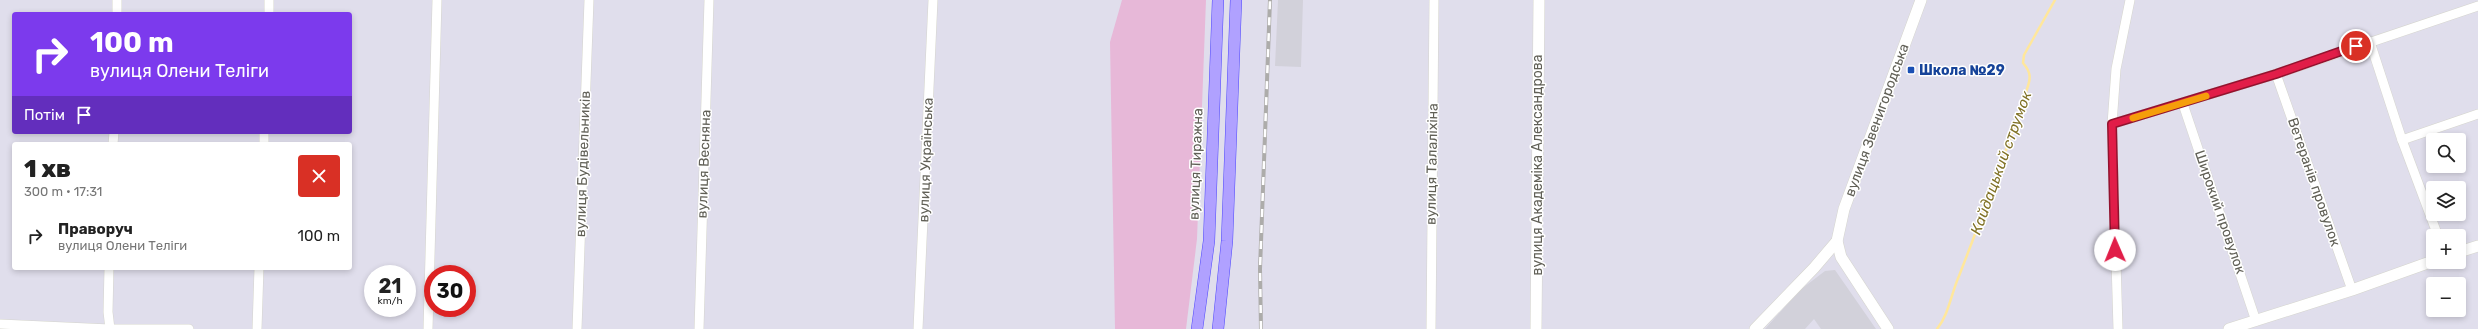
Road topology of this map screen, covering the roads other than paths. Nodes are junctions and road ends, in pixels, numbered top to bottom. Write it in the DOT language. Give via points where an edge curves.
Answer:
graph roads {
  1 [pos="117,0"];
  2 [pos="269,0"];
  3 [pos="437,0"];
  4 [pos="588,0"];
  5 [pos="708,0"];
  6 [pos="932,0"];
  7 [pos="1218,0"];
  8 [pos="1236,0"];
  9 [pos="1434,0"];
  10 [pos="1539,0"];
  11 [pos="1921,0"];
  12 [pos="2130,0"];
  13 [pos="2472,5"];
  14 [pos="117,12"];
  15 [pos="269,12"];
  16 [pos="2370,42"];
  17 [pos="2276,74"];
  18 [pos="2183,104"];
  19 [pos="2478,114"];
  20 [pos="2112,124"];
  21 [pos="2402,140"];
  22 [pos="2435,229"];
  23 [pos="1837,241"];
  24 [pos="2478,246"];
  25 [pos="2466,250"];
  26 [pos="2426,264"];
  27 [pos="109,270"];
  28 [pos="259,270"];
  29 [pos="2352,290"];
  30 [pos="2256,321"];
  31 [pos="0,324"];
  32 [pos="919,324"];
  33 [pos="110,329"];
  34 [pos="189,329"];
  35 [pos="257,329"];
  36 [pos="428,329"];
  37 [pos="577,329"];
  38 [pos="700,329"];
  39 [pos="1197,329"];
  40 [pos="1218,329"];
  41 [pos="1431,329"];
  42 [pos="1536,329"];
  43 [pos="1755,329"];
  44 [pos="1888,329"];
  45 [pos="2118,329"];
  46 [pos="2229,329"];
  1 -- 14 [label="street"];
  2 -- 15 [label="street"];
  3 -- 36 [label="street"];
  4 -- 37 [label="street, вулиця Будівельників"];
  5 -- 38 [label="street, вулиця Весняна"];
  6 -- 32 [label="street, вулиця Українська"];
  7 -- 39 [label="main road, вулиця Тиражна" via="1209,241"];
  8 -- 40 [label="main road" via="1227,241"];
  9 -- 41 [label="street, вулиця Талаліхіна"];
  10 -- 42 [label="street, вулиця Академіка Александрова"];
  11 -- 23 [label="street, вулиця Звенигородська" via="1844,209"];
  12 -- 20 [label="street" via="2116,70"];
  13 -- 16 [label="street"];
  16 -- 17 [label="street"];
  16 -- 21 [label="street"];
  17 -- 18 [label="street"];
  17 -- 29 [label="street, Ветеранів провулок"];
  18 -- 20 [label="street"];
  18 -- 30 [label="street, Широкий провулок"];
  19 -- 21 [label="street"];
  20 -- 45 [label="street"];
  21 -- 22 [label="street"];
  23 -- 43 [label="street, вулиця Звенигородська"];
  23 -- 44 [label="street, вулиця Звенигородська" via="1841,257"];
  24 -- 25 [label="street"];
  26 -- 29 [label="street"];
  27 -- 33 [label="street"];
  28 -- 35 [label="street"];
  29 -- 30 [label="street"];
  30 -- 46 [label="street"];
  31 -- 33 [label="street"];
  33 -- 34 [label="street"];
}
